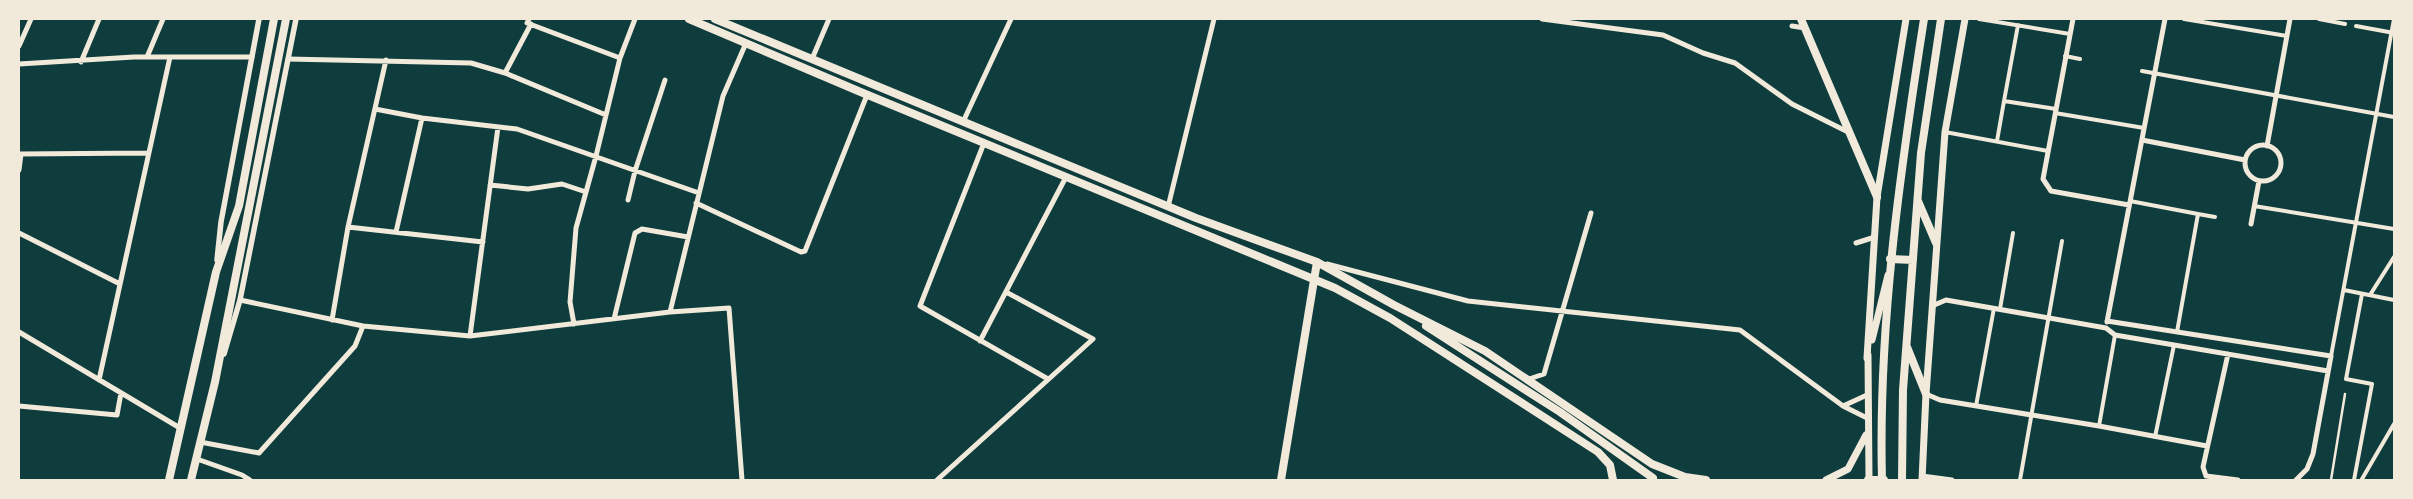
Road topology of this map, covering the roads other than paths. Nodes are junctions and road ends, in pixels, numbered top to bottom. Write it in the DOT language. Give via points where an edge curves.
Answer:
graph roads {
  1 [pos="31,19"];
  2 [pos="99,19"];
  3 [pos="163,19"];
  4 [pos="259,19"];
  5 [pos="274,19"];
  6 [pos="286,19"];
  7 [pos="296,19"];
  8 [pos="635,19"];
  9 [pos="689,19"];
  10 [pos="715,19"];
  11 [pos="829,19"];
  12 [pos="1011,19"];
  13 [pos="1214,19"];
  14 [pos="1542,19"];
  15 [pos="1801,19"];
  16 [pos="1906,19"];
  17 [pos="1924,19"];
  18 [pos="1942,19"];
  19 [pos="1964,19"];
  20 [pos="1979,19"];
  21 [pos="2073,19"];
  22 [pos="2165,19"];
  23 [pos="2184,19"];
  24 [pos="2290,19"];
  25 [pos="2319,19"];
  26 [pos="2394,19"];
  27 [pos="530,22"];
  28 [pos="2344,24"];
  29 [pos="1792,26"];
  30 [pos="2018,26"];
  31 [pos="2356,26"];
  32 [pos="1805,28"];
  33 [pos="2393,32"];
  34 [pos="2070,34"];
  35 [pos="2287,36"];
  36 [pos="746,43"];
  37 [pos="19,46"];
  38 [pos="2065,56"];
  39 [pos="147,57"];
  40 [pos="170,57"];
  41 [pos="252,57"];
  42 [pos="620,58"];
  43 [pos="288,59"];
  44 [pos="812,59"];
  45 [pos="2080,59"];
  46 [pos="386,60"];
  47 [pos="81,62"];
  48 [pos="19,64"];
  49 [pos="2142,71"];
  50 [pos="505,73"];
  51 [pos="2155,74"];
  52 [pos="665,80"];
  53 [pos="867,95"];
  54 [pos="2276,96"];
  55 [pos="2004,101"];
  56 [pos="375,108"];
  57 [pos="2056,111"];
  58 [pos="2376,114"];
  59 [pos="606,115"];
  60 [pos="2394,117"];
  61 [pos="422,118"];
  62 [pos="963,122"];
  63 [pos="498,127"];
  64 [pos="2144,128"];
  65 [pos="1945,132"];
  66 [pos="1851,133"];
  67 [pos="2142,140"];
  68 [pos="1997,141"];
  69 [pos="984,143"];
  70 [pos="2267,146"];
  71 [pos="2048,151"];
  72 [pos="149,153"];
  73 [pos="20,154"];
  74 [pos="596,156"];
  75 [pos="2245,160"];
  76 [pos="19,170"];
  77 [pos="635,172"];
  78 [pos="1066,177"];
  79 [pos="2258,181"];
  80 [pos="490,185"];
  81 [pos="586,192"];
  82 [pos="699,193"];
  83 [pos="1877,197"];
  84 [pos="628,200"];
  85 [pos="1917,200"];
  86 [pos="696,203"];
  87 [pos="2130,203"];
  88 [pos="2254,206"];
  89 [pos="1168,207"];
  90 [pos="1591,213"];
  91 [pos="2198,214"];
  92 [pos="2215,218"];
  93 [pos="2250,224"];
  94 [pos="2356,224"];
  95 [pos="348,226"];
  96 [pos="2394,230"];
  97 [pos="396,232"];
  98 [pos="19,233"];
  99 [pos="2013,233"];
  100 [pos="688,237"];
  101 [pos="1874,237"];
  102 [pos="2062,241"];
  103 [pos="483,242"];
  104 [pos="1856,243"];
  105 [pos="1936,243"];
  106 [pos="2394,257"];
  107 [pos="1890,260"];
  108 [pos="1913,260"];
  109 [pos="1317,262"];
  110 [pos="1889,270"];
  111 [pos="216,272"];
  112 [pos="1314,280"];
  113 [pos="120,284"];
  114 [pos="2344,290"];
  115 [pos="1006,292"];
  116 [pos="2362,294"];
  117 [pos="2370,295"];
  118 [pos="240,300"];
  119 [pos="2394,300"];
  120 [pos="1394,305"];
  121 [pos="1932,306"];
  122 [pos="1997,309"];
  123 [pos="1561,311"];
  124 [pos="670,312"];
  125 [pos="2050,318"];
  126 [pos="614,319"];
  127 [pos="332,320"];
  128 [pos="2107,321"];
  129 [pos="574,324"];
  130 [pos="363,326"];
  131 [pos="2106,328"];
  132 [pos="19,332"];
  133 [pos="2177,332"];
  134 [pos="2115,335"];
  135 [pos="470,336"];
  136 [pos="980,341"];
  137 [pos="1906,345"];
  138 [pos="2174,345"];
  139 [pos="2228,354"];
  140 [pos="2331,356"];
  141 [pos="1867,358"];
  142 [pos="2328,371"];
  143 [pos="1048,379"];
  144 [pos="1529,379"];
  145 [pos="99,380"];
  146 [pos="215,382"];
  147 [pos="121,393"];
  148 [pos="1926,394"];
  149 [pos="2345,394"];
  150 [pos="1867,395"];
  151 [pos="19,406"];
  152 [pos="1843,406"];
  153 [pos="1976,406"];
  154 [pos="2032,415"];
  155 [pos="1867,418"];
  156 [pos="2394,424"];
  157 [pos="2099,426"];
  158 [pos="180,428"];
  159 [pos="1868,433"];
  160 [pos="2155,437"];
  161 [pos="200,442"];
  162 [pos="2207,446"];
  163 [pos="197,459"];
  164 [pos="1653,478"];
  165 [pos="1922,478"];
  166 [pos="2354,479"];
  167 [pos="2362,479"];
  168 [pos="169,480"];
  169 [pos="191,480"];
  170 [pos="250,480"];
  171 [pos="742,480"];
  172 [pos="937,480"];
  173 [pos="1281,480"];
  174 [pos="1613,480"];
  175 [pos="1706,480"];
  176 [pos="1826,480"];
  177 [pos="1869,480"];
  178 [pos="1882,480"];
  179 [pos="1902,480"];
  180 [pos="1952,480"];
  181 [pos="2020,480"];
  182 [pos="2238,480"];
  183 [pos="2296,480"];
  184 [pos="2331,480"];
  185 [pos="2367,480"];
  1 -- 37 [label="street"];
  2 -- 47 [label="street"];
  3 -- 39 [label="street"];
  4 -- 41 [label="street"];
  5 -- 111 [label="main road" via="239,206"];
  6 -- 146 [label="main road"];
  7 -- 43 [label="street"];
  8 -- 42 [label="street"];
  9 -- 36 [label="main road"];
  10 -- 44 [label="main road"];
  11 -- 44 [label="street"];
  12 -- 62 [label="street"];
  13 -- 89 [label="street"];
  14 -- 66 [label="street" via="1663,35 1735,63 1792,104"];
  15 -- 32 [label="main road"];
  16 -- 83 [label="main road"];
  17 -- 107 [label="main road"];
  18 -- 85 [label="main road"];
  19 -- 65 [label="main road"];
  20 -- 30 [label="street"];
  21 -- 34 [label="street"];
  22 -- 51 [label="street"];
  23 -- 35 [label="street"];
  24 -- 35 [label="street"];
  25 -- 28 [label="street"];
  26 -- 33 [label="street"];
  27 -- 42 [label="street"];
  27 -- 50 [label="street"];
  29 -- 32 [label="street"];
  30 -- 34 [label="street"];
  30 -- 55 [label="street"];
  31 -- 33 [label="street"];
  32 -- 66 [label="main road"];
  33 -- 58 [label="street"];
  34 -- 38 [label="street"];
  35 -- 54 [label="street"];
  36 -- 53 [label="main road"];
  36 -- 82 [label="street" via="723,96"];
  38 -- 45 [label="street"];
  38 -- 57 [label="street"];
  39 -- 40 [label="street"];
  39 -- 47 [label="street"];
  40 -- 41 [label="street"];
  40 -- 72 [label="street"];
  41 -- 111 [label="street" via="221,222"];
  42 -- 59 [label="street"];
  43 -- 46 [label="street"];
  43 -- 118 [label="street"];
  44 -- 62 [label="main road"];
  46 -- 50 [label="street" via="471,63"];
  46 -- 56 [label="street"];
  47 -- 48 [label="street"];
  49 -- 51 [label="street"];
  50 -- 59 [label="street"];
  51 -- 54 [label="street"];
  51 -- 64 [label="street"];
  52 -- 77 [label="street"];
  53 -- 69 [label="main road"];
  53 -- 86 [label="street" via="805,250 801,252"];
  54 -- 58 [label="street"];
  54 -- 70 [label="street"];
  55 -- 57 [label="street"];
  55 -- 68 [label="street"];
  56 -- 61 [label="street"];
  56 -- 95 [label="street"];
  57 -- 64 [label="street"];
  57 -- 71 [label="street"];
  58 -- 60 [label="street"];
  58 -- 94 [label="street"];
  59 -- 74 [label="street"];
  61 -- 63 [label="street"];
  61 -- 97 [label="street"];
  62 -- 89 [label="main road"];
  63 -- 74 [label="street" via="517,129"];
  63 -- 80 [label="street"];
  64 -- 67 [label="street"];
  65 -- 68 [label="street"];
  65 -- 105 [label="main road"];
  66 -- 83 [label="main road"];
  67 -- 75 [label="street"];
  67 -- 87 [label="street"];
  68 -- 71 [label="street"];
  69 -- 78 [label="main road"];
  69 -- 136 [label="street" via="920,306"];
  70 -- 75 [label="street" via="2252,148"];
  70 -- 79 [label="street" via="2277,152 2280,166 2272,178"];
  71 -- 87 [label="street" via="2044,180 2051,191"];
  72 -- 73 [label="street"];
  72 -- 113 [label="street"];
  73 -- 76 [label="street"];
  74 -- 77 [label="street"];
  74 -- 81 [label="street"];
  75 -- 79 [label="street" via="2248,174"];
  77 -- 82 [label="street"];
  77 -- 84 [label="street"];
  78 -- 112 [label="main road"];
  78 -- 115 [label="street"];
  79 -- 88 [label="street"];
  80 -- 81 [label="street" via="528,189 562,184"];
  80 -- 103 [label="street"];
  81 -- 129 [label="street" via="576,228 570,302"];
  82 -- 86 [label="street"];
  83 -- 101 [label="main road"];
  85 -- 105 [label="main road"];
  85 -- 108 [label="main road"];
  86 -- 100 [label="street"];
  87 -- 91 [label="street"];
  87 -- 128 [label="street"];
  88 -- 93 [label="street"];
  88 -- 94 [label="street"];
  89 -- 109 [label="main road"];
  90 -- 123 [label="street"];
  91 -- 92 [label="street"];
  91 -- 133 [label="street"];
  94 -- 96 [label="street"];
  94 -- 114 [label="street"];
  95 -- 97 [label="street"];
  95 -- 127 [label="street"];
  97 -- 103 [label="street"];
  98 -- 113 [label="street"];
  99 -- 122 [label="street"];
  100 -- 124 [label="street"];
  100 -- 126 [label="street" via="642,229 635,233"];
  101 -- 104 [label="street"];
  101 -- 141 [label="main road"];
  102 -- 125 [label="street"];
  103 -- 135 [label="street"];
  105 -- 121 [label="main road"];
  106 -- 117 [label="street"];
  107 -- 108 [label="main road"];
  107 -- 110 [label="main road"];
  108 -- 137 [label="main road"];
  109 -- 112 [label="main road"];
  109 -- 120 [label="main road"];
  109 -- 123 [label="street" via="1468,301"];
  110 -- 141 [label="main road"];
  110 -- 178 [label="main road" via="1881,414"];
  111 -- 158 [label="main road"];
  112 -- 173 [label="main road"];
  112 -- 174 [label="main road" via="1390,318 1598,452 1610,465"];
  113 -- 145 [label="street"];
  114 -- 116 [label="street"];
  114 -- 140 [label="street"];
  115 -- 136 [label="street"];
  115 -- 143 [label="street" via="1093,339"];
  116 -- 117 [label="street"];
  116 -- 166 [label="street" via="2346,379 2372,384"];
  117 -- 119 [label="street"];
  118 -- 127 [label="street"];
  118 -- 146 [label="street"];
  120 -- 144 [label="main road" via="1485,351"];
  120 -- 164 [label="main road" via="1560,412"];
  121 -- 122 [label="street" via="1946,300"];
  121 -- 148 [label="main road"];
  122 -- 125 [label="street"];
  122 -- 153 [label="street"];
  123 -- 144 [label="street" via="1544,374"];
  123 -- 152 [label="street" via="1740,330"];
  124 -- 126 [label="street"];
  124 -- 171 [label="street" via="729,308"];
  125 -- 131 [label="street"];
  125 -- 154 [label="street"];
  126 -- 129 [label="street"];
  127 -- 130 [label="street"];
  128 -- 131 [label="street"];
  128 -- 133 [label="street"];
  129 -- 135 [label="street"];
  130 -- 135 [label="street"];
  130 -- 161 [label="street" via="355,346 259,453"];
  131 -- 134 [label="street"];
  132 -- 145 [label="street"];
  133 -- 140 [label="street"];
  134 -- 138 [label="street"];
  134 -- 157 [label="street"];
  136 -- 143 [label="street"];
  137 -- 148 [label="main road"];
  137 -- 179 [label="main road"];
  138 -- 139 [label="street"];
  138 -- 160 [label="street"];
  139 -- 142 [label="street"];
  139 -- 162 [label="street"];
  140 -- 142 [label="street"];
  141 -- 150 [label="main road"];
  142 -- 183 [label="street" via="2313,454 2307,468"];
  143 -- 172 [label="street"];
  144 -- 175 [label="main road" via="1652,464 1684,477"];
  145 -- 147 [label="street"];
  146 -- 161 [label="main road"];
  147 -- 151 [label="street" via="117,415"];
  147 -- 158 [label="street"];
  148 -- 153 [label="street" via="1940,400"];
  148 -- 165 [label="main road"];
  149 -- 184 [label="lane"];
  150 -- 152 [label="street"];
  150 -- 155 [label="main road"];
  152 -- 155 [label="street"];
  153 -- 154 [label="street"];
  154 -- 157 [label="street"];
  154 -- 181 [label="street"];
  155 -- 159 [label="main road"];
  156 -- 167 [label="street"];
  157 -- 160 [label="street"];
  158 -- 168 [label="main road"];
  159 -- 176 [label="main road" via="1848,469"];
  159 -- 177 [label="main road"];
  160 -- 162 [label="street"];
  161 -- 163 [label="main road"];
  162 -- 182 [label="street" via="2203,467 2206,476"];
  163 -- 169 [label="main road"];
  163 -- 170 [label="street"];
  165 -- 180 [label="street"];
  166 -- 167 [label="street"];
  167 -- 185 [label="street"];
  177 -- 178 [label="main road"];
}
